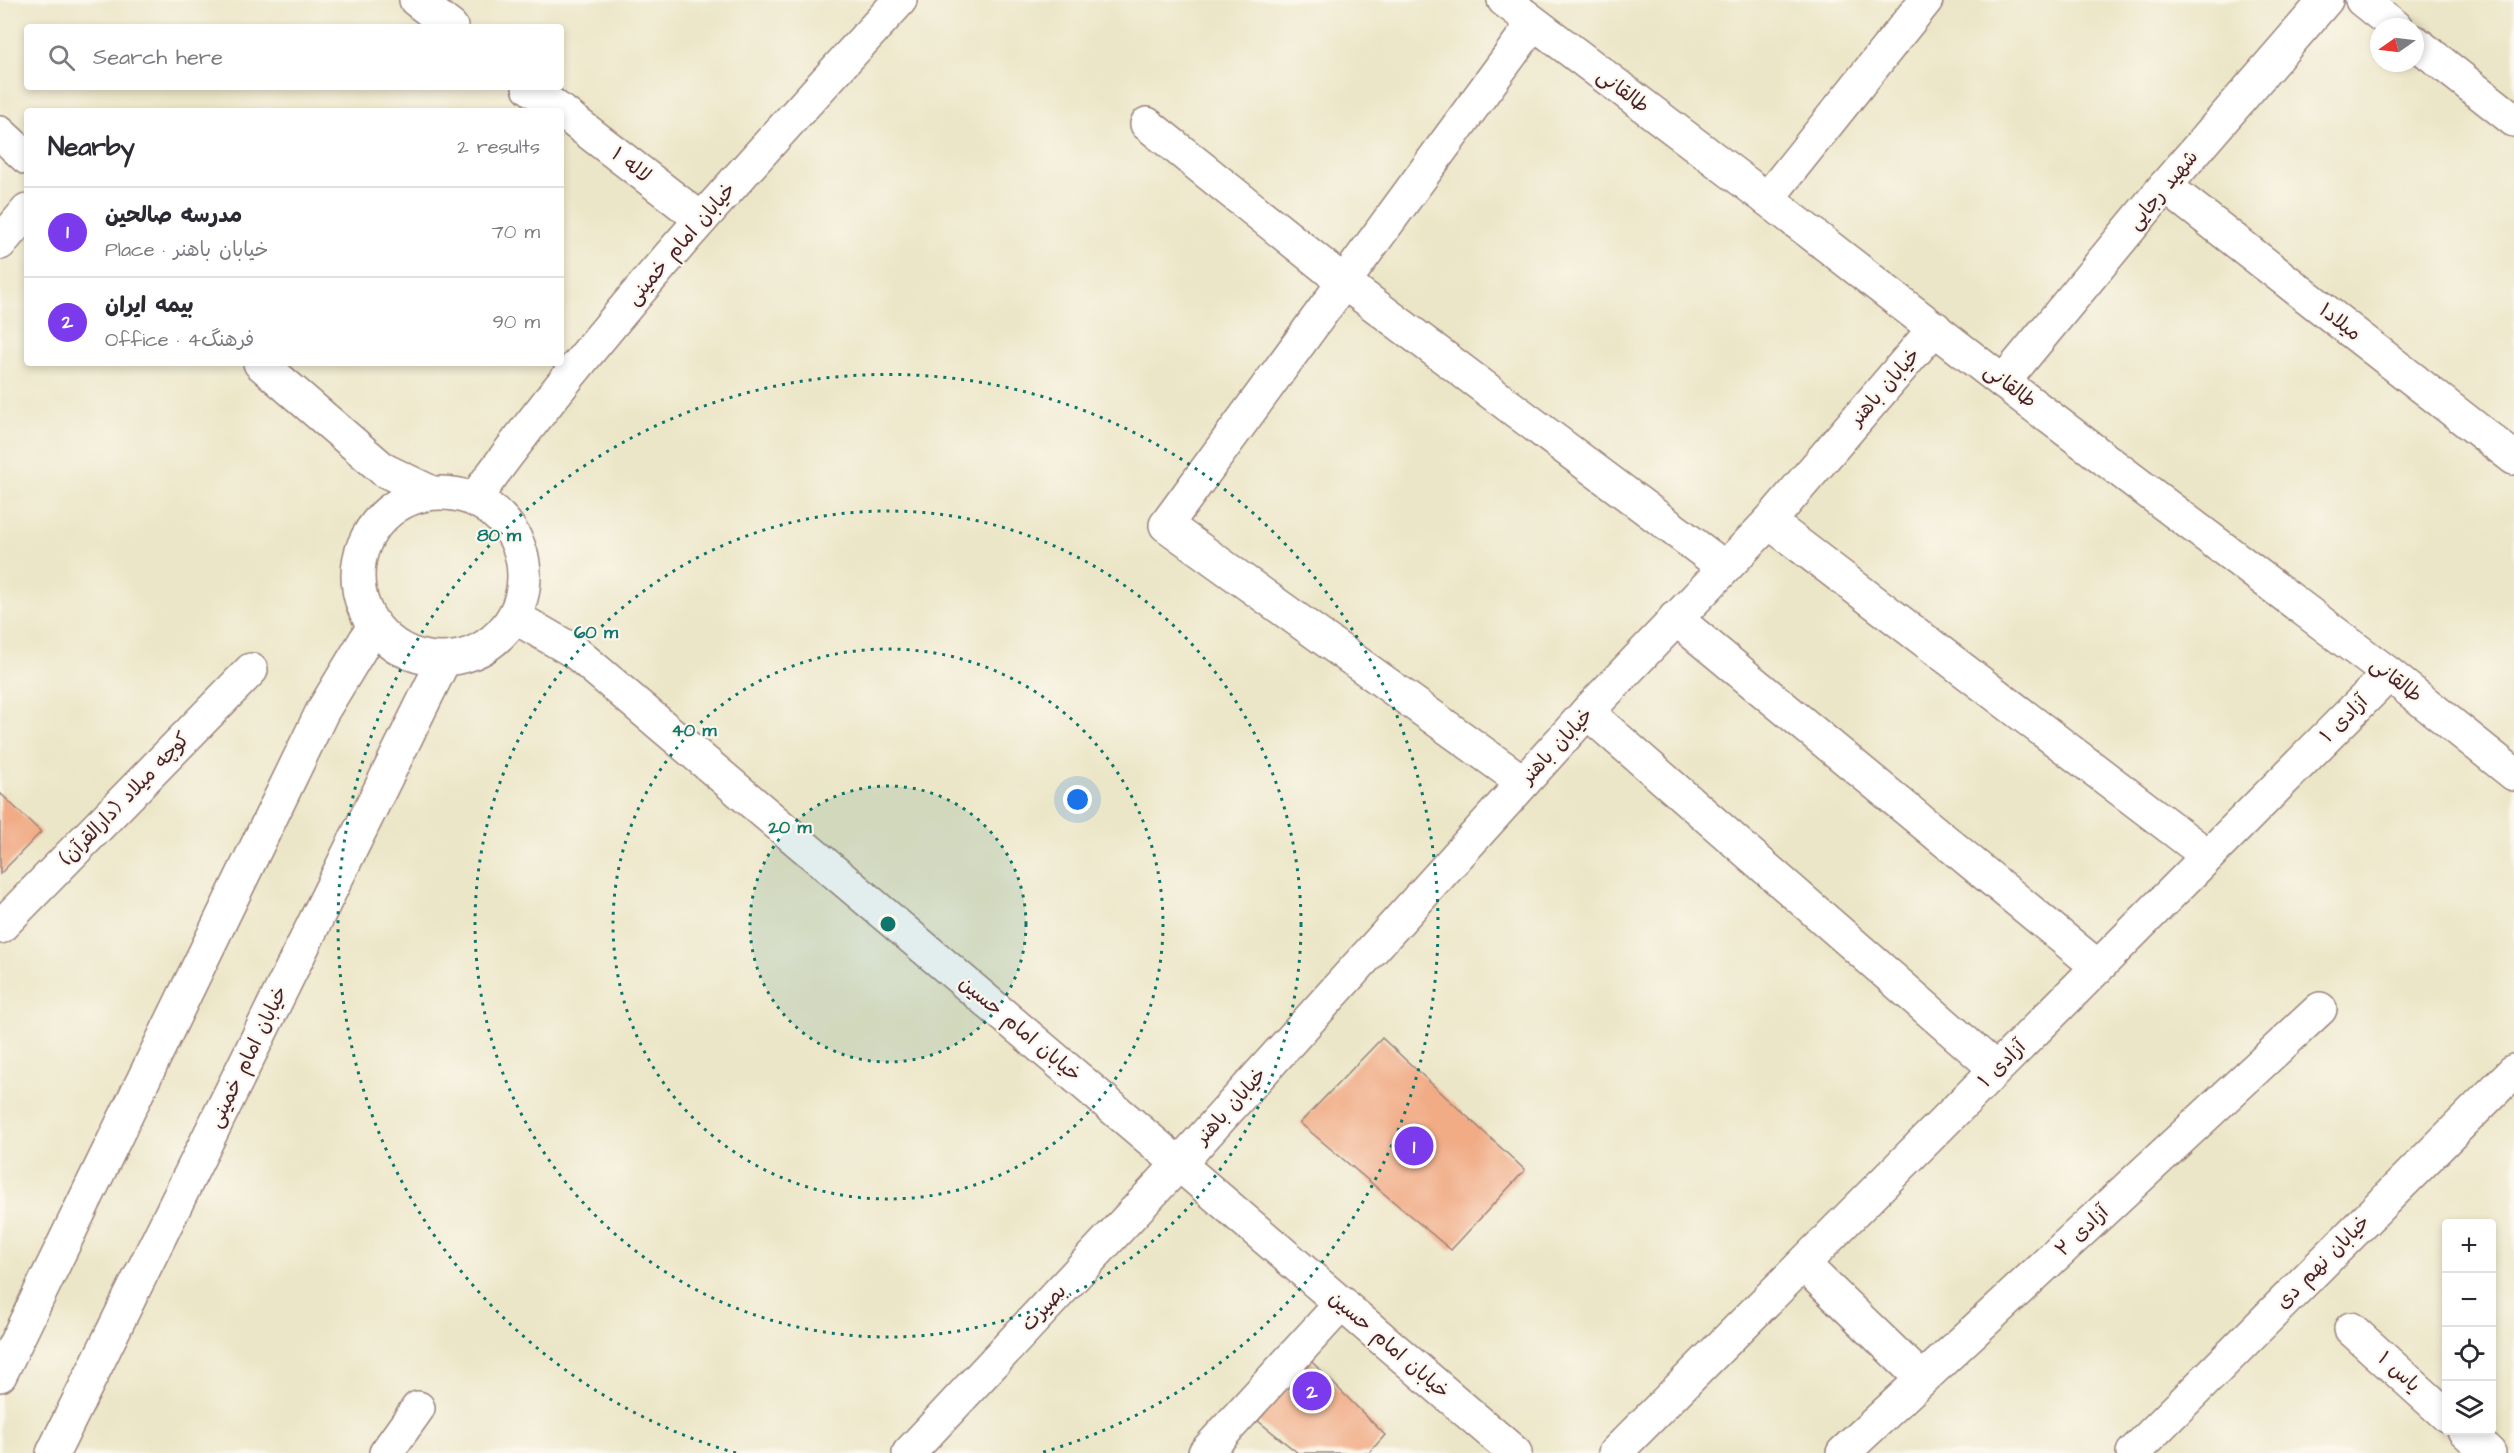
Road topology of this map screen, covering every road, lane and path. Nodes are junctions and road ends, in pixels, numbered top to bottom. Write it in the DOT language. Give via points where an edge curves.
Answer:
graph roads {
  1 [pos="416,0"];
  2 [pos="900,0"];
  3 [pos="1504,0"];
  4 [pos="1926,0"];
  5 [pos="2326,0"];
  6 [pos="2362,0"];
  7 [pos="2385,18"];
  8 [pos="447,24"];
  9 [pos="1533,24"];
  10 [pos="2424,49"];
  11 [pos="533,90"];
  12 [pos="557,108"];
  13 [pos="564,113"];
  14 [pos="2514,120"];
  15 [pos="1147,124"];
  16 [pos="0,133"];
  17 [pos="24,155"];
  18 [pos="2165,186"];
  19 [pos="1767,199"];
  20 [pos="24,215"];
  21 [pos="701,219"];
  22 [pos="0,243"];
  23 [pos="1345,283"];
  24 [pos="1935,328"];
  25 [pos="263,366"];
  26 [pos="2003,381"];
  27 [pos="2514,458"];
  28 [pos="430,492"];
  29 [pos="475,498"];
  30 [pos="1769,522"];
  31 [pos="1724,567"];
  32 [pos="515,617"];
  33 [pos="1675,618"];
  34 [pos="374,626"];
  35 [pos="444,660"];
  36 [pos="251,670"];
  37 [pos="2388,674"];
  38 [pos="1587,712"];
  39 [pos="2514,774"];
  40 [pos="1523,782"];
  41 [pos="2208,856"];
  42 [pos="0,927"];
  43 [pos="2098,968"];
  44 [pos="2320,1009"];
  45 [pos="1996,1070"];
  46 [pos="2514,1071"];
  47 [pos="1179,1164"];
  48 [pos="1803,1264"];
  49 [pos="1341,1304"];
  50 [pos="2350,1329"];
  51 [pos="0,1376"];
  52 [pos="1922,1379"];
  53 [pos="418,1408"];
  54 [pos="2442,1411"];
  55 [pos="2469,1435"];
  56 [pos="53,1453"];
  57 [pos="386,1453"];
  58 [pos="909,1453"];
  59 [pos="1205,1453"];
  60 [pos="1515,1453"];
  61 [pos="1615,1453"];
  62 [pos="1843,1453"];
  63 [pos="2133,1453"];
  64 [pos="2489,1453"];
  1 -- 8 [label="street"];
  2 -- 21 [label="street, خیابان امام خمینی"];
  3 -- 9 [label="street, طالقانی"];
  4 -- 19 [label="street"];
  5 -- 18 [label="street, شهید رجایی"];
  6 -- 7 [label="street"];
  9 -- 19 [label="street, طالقانی"];
  9 -- 23 [label="street"];
  10 -- 14 [label="street"];
  11 -- 12 [label="street, لاله ۱"];
  13 -- 21 [label="street, لاله ۱"];
  15 -- 23 [label="street"];
  16 -- 17 [label="street"];
  18 -- 26 [label="street, شهید رجایی"];
  18 -- 27 [label="street, میلاد۱"];
  19 -- 24 [label="street, طالقانی"];
  20 -- 22 [label="street"];
  21 -- 29 [label="street, خیابان امام خمینی" via="526,428"];
  23 -- 31 [label="street"];
  23 -- 40 [label="street" via="1166,525"];
  24 -- 26 [label="street, طالقانی"];
  24 -- 30 [label="street, خیابان باهنر"];
  25 -- 28 [label="street" via="384,470"];
  26 -- 37 [label="street, طالقانی"];
  28 -- 29 [label="street"];
  28 -- 34 [label="street" via="390,508 363,543 357,586"];
  29 -- 32 [label="street" via="511,528 526,572"];
  30 -- 31 [label="street, خیابان باهنر"];
  30 -- 41 [label="street"];
  31 -- 33 [label="street, خیابان باهنر"];
  32 -- 35 [label="street" via="484,648"];
  32 -- 47 [label="street, خیابان امام حسین" via="575,652"];
  33 -- 38 [label="street, خیابان باهنر"];
  33 -- 43 [label="street"];
  34 -- 35 [label="street" via="405,652"];
  34 -- 51 [label="street" via="322,712"];
  35 -- 56 [label="street, خیابان امام خمینی"];
  36 -- 42 [label="street, کوچه میلاد (دارالقرآن)"];
  37 -- 39 [label="street, طالقانی"];
  37 -- 41 [label="street, آزادی ۱"];
  38 -- 40 [label="street, خیابان باهنر"];
  38 -- 45 [label="street"];
  40 -- 47 [label="street, خیابان باهنر"];
  41 -- 43 [label="street, آزادی ۱"];
  43 -- 45 [label="street, آزادی ۱"];
  44 -- 52 [label="street, آزادی ۲"];
  45 -- 48 [label="street, آزادی ۱"];
  46 -- 63 [label="street, خیابان نهم دی"];
  47 -- 49 [label="street, خیابان امام حسین"];
  47 -- 58 [label="street, بصیرت"];
  48 -- 52 [label="street"];
  48 -- 61 [label="street, آزادی ۱"];
  49 -- 59 [label="street"];
  49 -- 60 [label="street, خیابان امام حسین"];
  50 -- 54 [label="street, یاس ۱"];
  52 -- 62 [label="street, آزادی ۲"];
  53 -- 57 [label="street"];
  55 -- 64 [label="street"];
}
